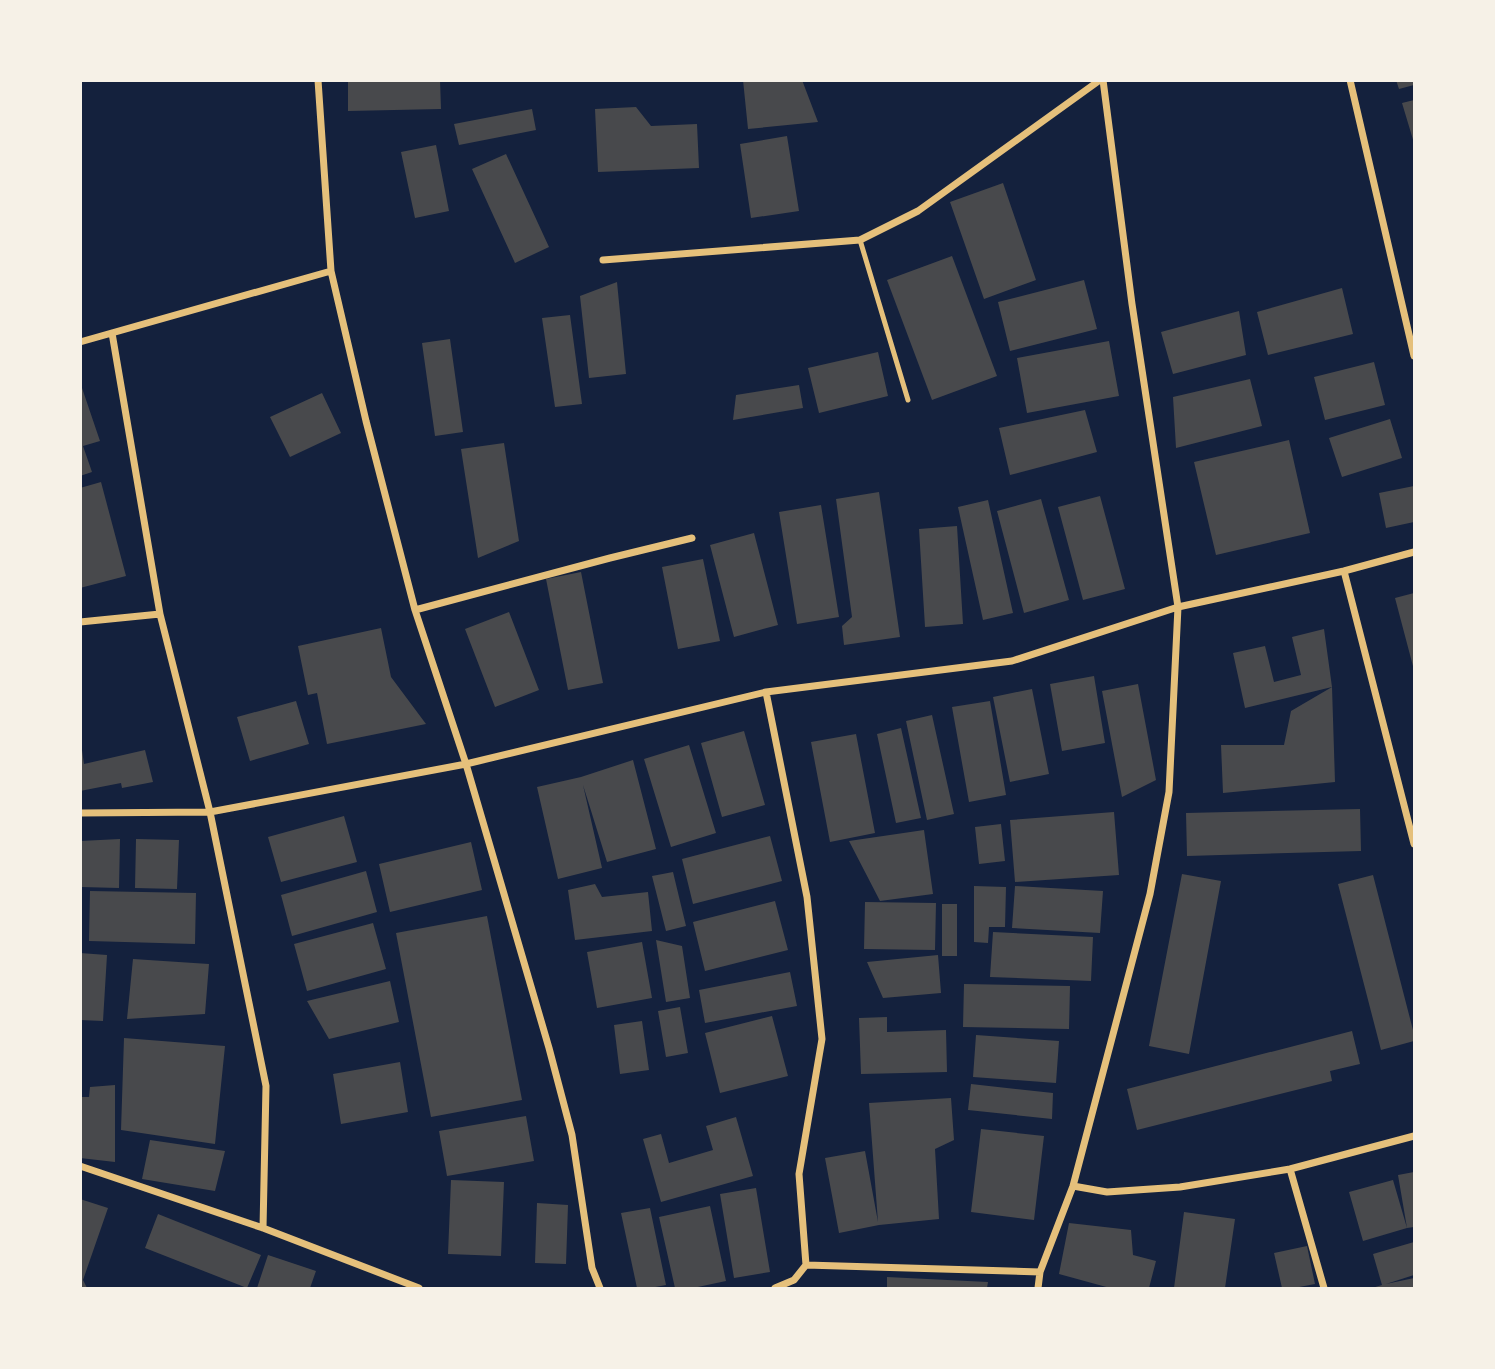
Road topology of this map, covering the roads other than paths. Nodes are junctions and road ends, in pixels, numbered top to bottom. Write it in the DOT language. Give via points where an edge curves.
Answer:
graph roads {
  1 [pos="318,80"];
  2 [pos="1101,80"];
  3 [pos="1350,80"];
  4 [pos="860,240"];
  5 [pos="603,260"];
  6 [pos="331,271"];
  7 [pos="111,333"];
  8 [pos="80,342"];
  9 [pos="1415,356"];
  10 [pos="908,400"];
  11 [pos="692,538"];
  12 [pos="1415,552"];
  13 [pos="1344,571"];
  14 [pos="1178,607"];
  15 [pos="415,610"];
  16 [pos="160,614"];
  17 [pos="80,622"];
  18 [pos="766,692"];
  19 [pos="466,764"];
  20 [pos="80,813"];
  21 [pos="210,813"];
  22 [pos="1415,844"];
  23 [pos="1415,1136"];
  24 [pos="80,1166"];
  25 [pos="1290,1169"];
  26 [pos="1073,1186"];
  27 [pos="263,1228"];
  28 [pos="806,1265"];
  29 [pos="1040,1272"];
  30 [pos="419,1289"];
  31 [pos="600,1289"];
  32 [pos="775,1289"];
  33 [pos="1038,1289"];
  34 [pos="1324,1289"];
  1 -- 6 [label="street"];
  2 -- 4 [label="street" via="918,211"];
  2 -- 14 [label="street"];
  3 -- 9 [label="street"];
  4 -- 5 [label="street"];
  4 -- 10 [label="lane"];
  6 -- 7 [label="street"];
  6 -- 15 [label="street"];
  7 -- 8 [label="street"];
  7 -- 16 [label="street"];
  11 -- 15 [label="street"];
  12 -- 13 [label="street"];
  13 -- 14 [label="street"];
  13 -- 22 [label="street"];
  14 -- 18 [label="street" via="1012,661"];
  14 -- 26 [label="street" via="1169,792 1150,894"];
  15 -- 19 [label="street"];
  16 -- 17 [label="street"];
  16 -- 21 [label="street"];
  18 -- 19 [label="street"];
  18 -- 28 [label="street" via="807,897 822,1039 799,1174"];
  19 -- 21 [label="street"];
  19 -- 31 [label="street" via="572,1135 592,1268"];
  20 -- 21 [label="street"];
  21 -- 27 [label="street" via="266,1086"];
  23 -- 25 [label="street"];
  24 -- 27 [label="street"];
  25 -- 26 [label="street" via="1180,1187 1107,1192"];
  25 -- 34 [label="street"];
  26 -- 29 [label="street"];
  27 -- 30 [label="street"];
  28 -- 29 [label="street"];
  28 -- 32 [label="street" via="794,1280"];
  29 -- 33 [label="street"];
}
